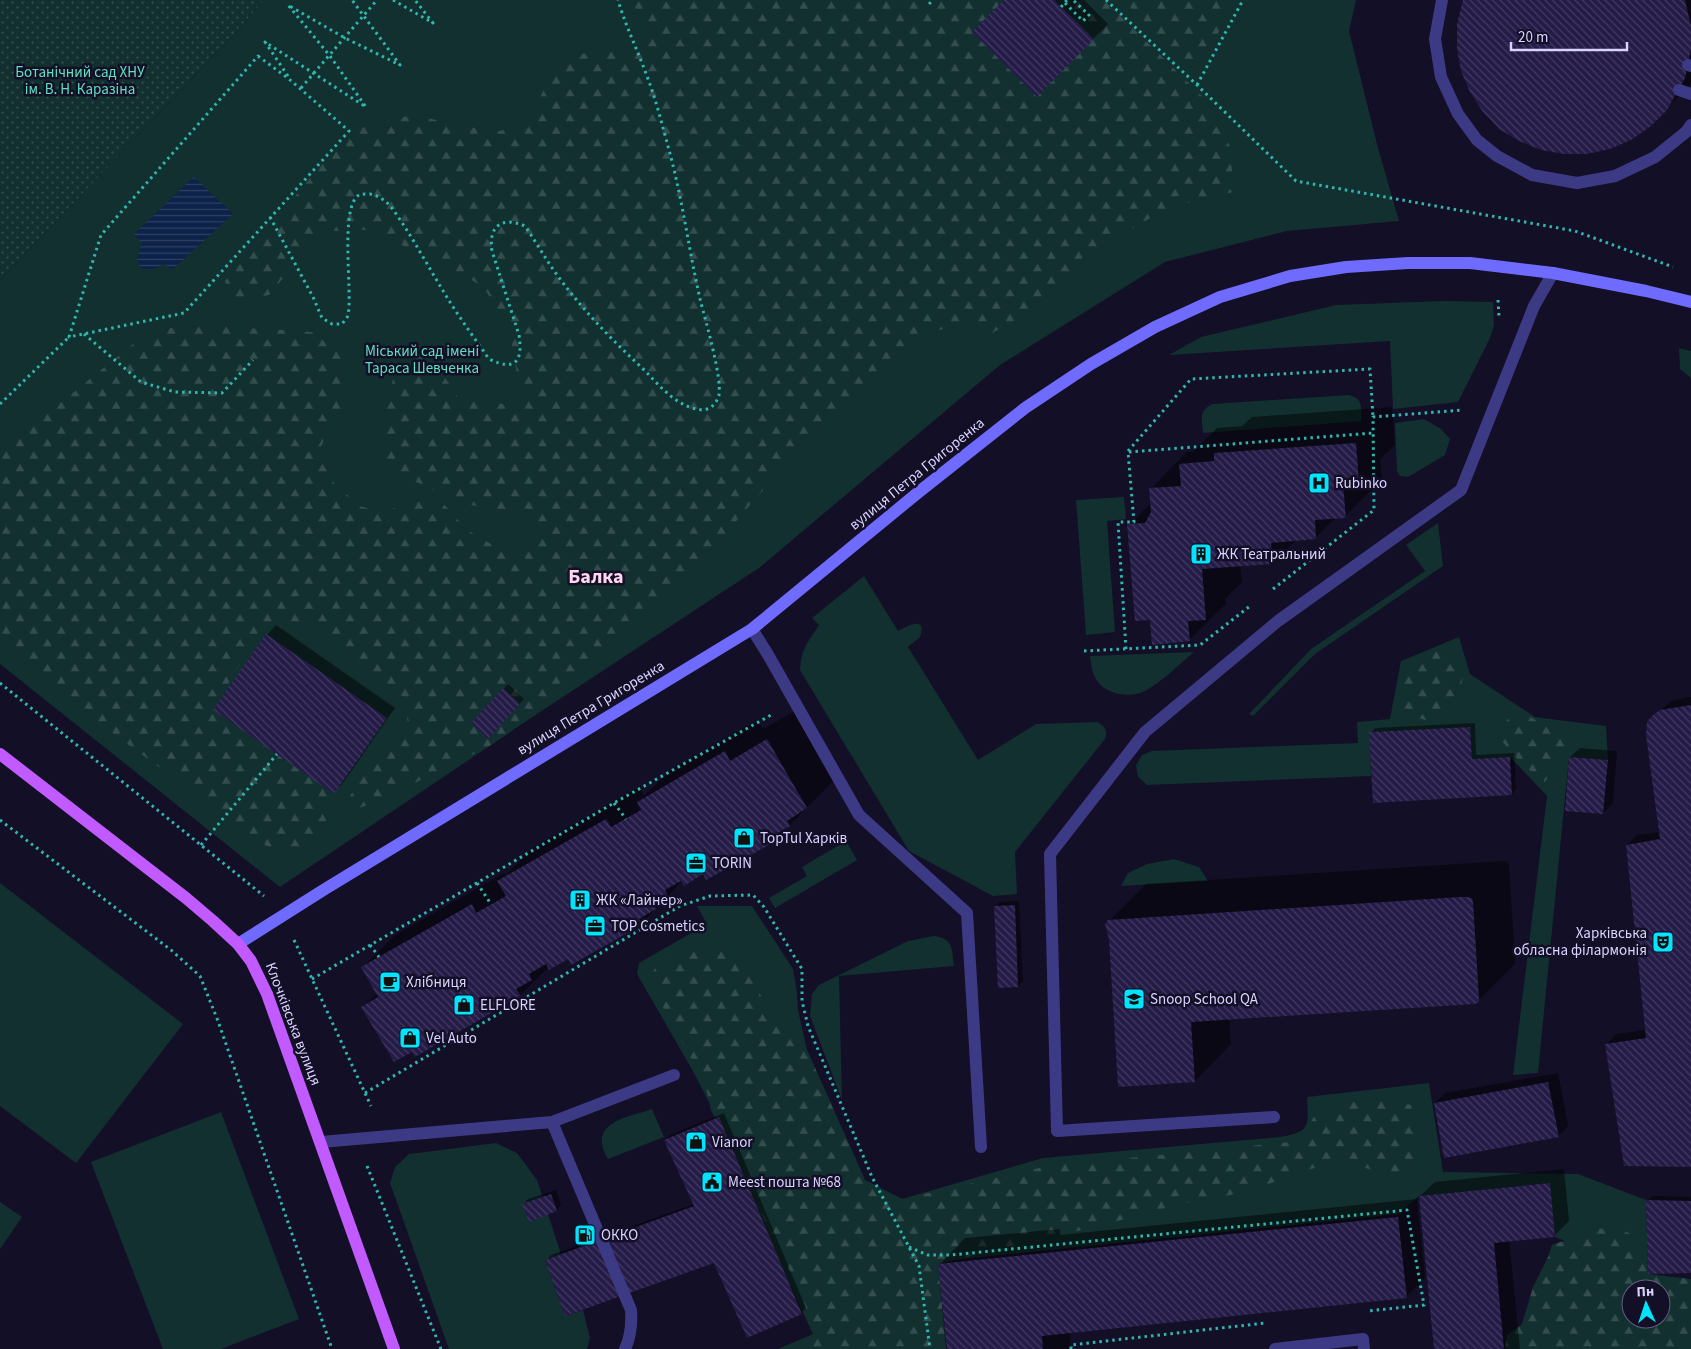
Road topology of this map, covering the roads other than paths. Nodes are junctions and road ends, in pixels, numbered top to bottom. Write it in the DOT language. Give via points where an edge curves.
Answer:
graph roads {
  1 [pos="1442,0"];
  2 [pos="1691,125"];
  3 [pos="1554,273"];
  4 [pos="1691,302"];
  5 [pos="752,629"];
  6 [pos="0,754"];
  7 [pos="238,944"];
  8 [pos="674,1075"];
  9 [pos="1274,1117"];
  10 [pos="552,1122"];
  11 [pos="321,1142"];
  12 [pos="981,1147"];
  13 [pos="394,1349"];
  14 [pos="625,1349"];
  15 [pos="1275,1349"];
  16 [pos="1364,1349"];
  1 -- 2 [label="lane" via="1435,39 1440,77 1458,114 1476,140 1532,175 1577,183 1615,176 1655,157"];
  3 -- 4 [label="street, вулиця Петра Григоренка"];
  3 -- 5 [label="street, вулиця Петра Григоренка" via="1470,263 1346,267 1290,276 1220,297 1155,327 1025,408"];
  3 -- 9 [label="lane" via="1534,306 1461,490 1278,621 1145,732 1050,854 1057,1131"];
  5 -- 7 [label="street, вулиця Петра Григоренка"];
  5 -- 12 [label="lane" via="859,816 967,913"];
  6 -- 7 [label="main road, Клочківська вулиця" via="186,898"];
  7 -- 11 [label="main road, Клочківська вулиця" via="251,961 267,994"];
  8 -- 10 [label="lane"];
  10 -- 11 [label="lane"];
  10 -- 14 [label="lane" via="630,1310 632,1322"];
  11 -- 13 [label="main road, Клочківська вулиця"];
  15 -- 16 [label="lane" via="1363,1339"];
}
